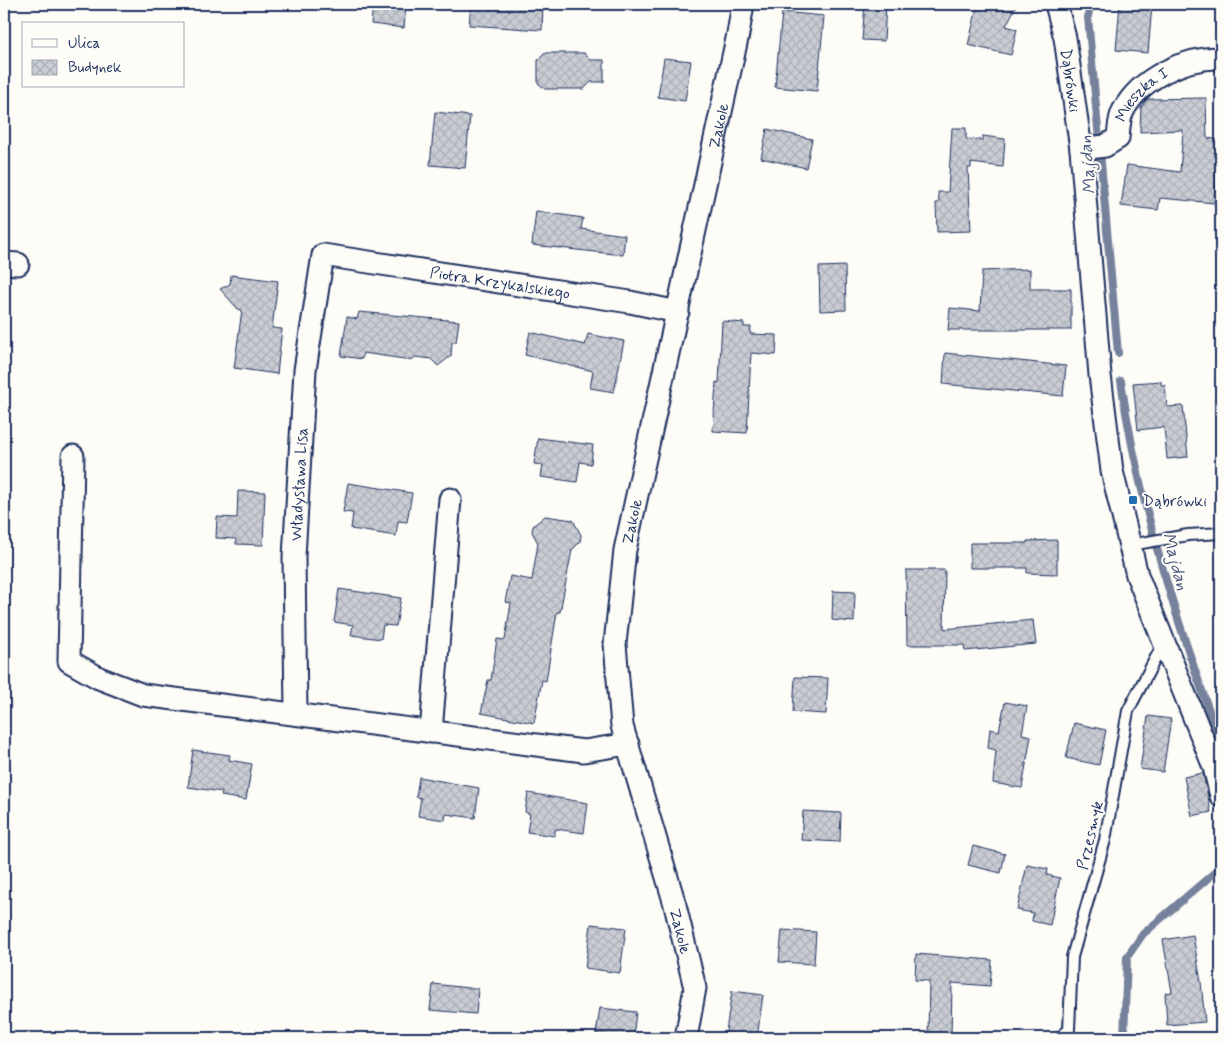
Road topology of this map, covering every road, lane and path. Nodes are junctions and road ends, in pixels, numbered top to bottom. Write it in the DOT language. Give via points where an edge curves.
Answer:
graph roads {
  1 [pos="743,4"];
  2 [pos="1056,4"];
  3 [pos="1221,58"];
  4 [pos="1092,148"];
  5 [pos="323,255"];
  6 [pos="678,312"];
  7 [pos="73,456"];
  8 [pos="450,499"];
  9 [pos="1221,533"];
  10 [pos="1138,544"];
  11 [pos="1164,641"];
  12 [pos="296,714"];
  13 [pos="431,732"];
  14 [pos="628,744"];
  15 [pos="1221,796"];
  16 [pos="686,1038"];
  17 [pos="1059,1038"];
  1 -- 6 [label="street, Zakole"];
  2 -- 4 [label="street, Dąbrówki"];
  3 -- 4 [label="street, Mieszka I" via="1175,66 1139,87 1122,112 1118,138"];
  4 -- 10 [label="street, Dąbrówki" via="1104,404 1112,471"];
  5 -- 6 [label="street, Piotra Krzykalskiego"];
  5 -- 12 [label="street, Władysława Lisa" via="304,370 294,557"];
  6 -- 14 [label="street, Zakole" via="625,550 615,644 622,726"];
  7 -- 12 [label="street" via="69,661 100,678 143,695"];
  8 -- 13 [label="street"];
  9 -- 10 [label="lane"];
  10 -- 11 [label="street, Dąbrówki" via="1137,575"];
  11 -- 15 [label="street, Dąbrówki" via="1214,767"];
  11 -- 17 [label="lane, Przesmyk" via="1128,710 1106,840 1072,957 1069,1030"];
  12 -- 13 [label="street"];
  13 -- 14 [label="street" via="584,751"];
  14 -- 16 [label="street, Zakole" via="674,901 695,988"];
}
